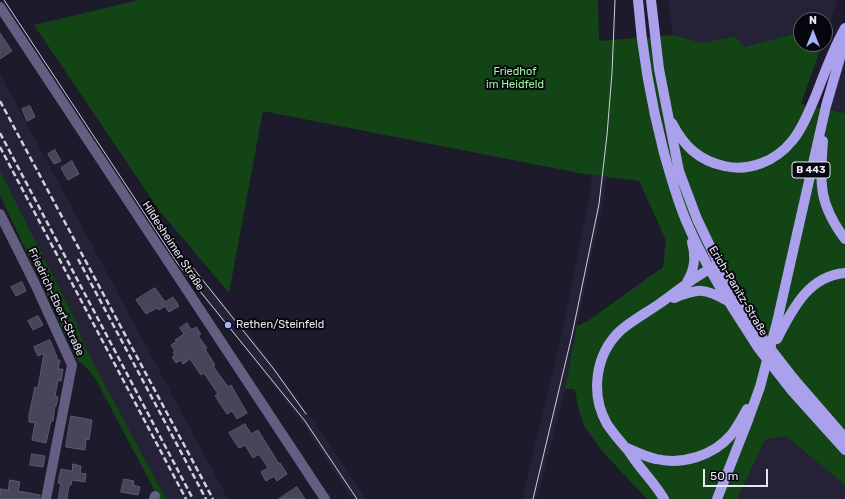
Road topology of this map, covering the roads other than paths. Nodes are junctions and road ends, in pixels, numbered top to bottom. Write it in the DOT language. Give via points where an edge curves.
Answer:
graph roads {
  1 [pos="638,0"];
  2 [pos="651,0"];
  3 [pos="0,7"];
  4 [pos="845,28"];
  5 [pos="845,41"];
  6 [pos="826,106"];
  7 [pos="667,113"];
  8 [pos="0,214"];
  9 [pos="687,223"];
  10 [pos="845,239"];
  11 [pos="719,265"];
  12 [pos="709,269"];
  13 [pos="845,273"];
  14 [pos="684,286"];
  15 [pos="729,302"];
  16 [pos="659,304"];
  17 [pos="768,355"];
  18 [pos="760,387"];
  19 [pos="832,423"];
  20 [pos="845,429"];
  21 [pos="845,438"];
  22 [pos="626,448"];
  23 [pos="845,450"];
  24 [pos="46,499"];
  25 [pos="325,499"];
  26 [pos="664,499"];
  27 [pos="717,499"];
  1 -- 9 [label="main road, Erich-Panitz-Straße" via="654,114"];
  2 -- 7 [label="main road, Erich-Panitz-Straße" via="658,70"];
  3 -- 25 [label="street, Hildesheimer Straße"];
  4 -- 7 [label="main road" via="801,128 792,142 764,162 749,167 730,167 702,158 688,147"];
  5 -- 6 [label="main road, B 443"];
  6 -- 10 [label="main road" via="821,177 823,197 828,213"];
  6 -- 17 [label="main road, B 443"];
  7 -- 11 [label="main road, Erich-Panitz-Straße" via="679,171 697,219"];
  8 -- 24 [label="street, Friedrich-Ebert-Straße" via="36,284 72,365"];
  9 -- 12 [label="main road, Erich-Panitz-Straße"];
  9 -- 14 [label="main road" via="695,261 693,271"];
  11 -- 12 [label="main road"];
  11 -- 19 [label="main road, Erich-Panitz-Straße, bridge" via="766,343"];
  12 -- 14 [label="main road"];
  12 -- 15 [label="main road, Erich-Panitz-Straße"];
  13 -- 17 [label="main road" via="823,278 810,287 800,298"];
  14 -- 16 [label="main road"];
  15 -- 16 [label="main road" via="708,291 700,290"];
  15 -- 23 [label="main road, Erich-Panitz-Straße, bridge" via="759,349 792,391"];
  16 -- 22 [label="main road" via="621,330 612,340 599,366 597,395 600,410 607,424"];
  17 -- 18 [label="main road, B 443"];
  18 -- 22 [label="main road" via="731,435 720,446 706,454 690,460 672,461 656,459"];
  18 -- 27 [label="main road, B 443"];
  19 -- 20 [label="main road"];
  19 -- 21 [label="main road, Erich-Panitz-Straße"];
  22 -- 26 [label="main road" via="651,478"];
}
